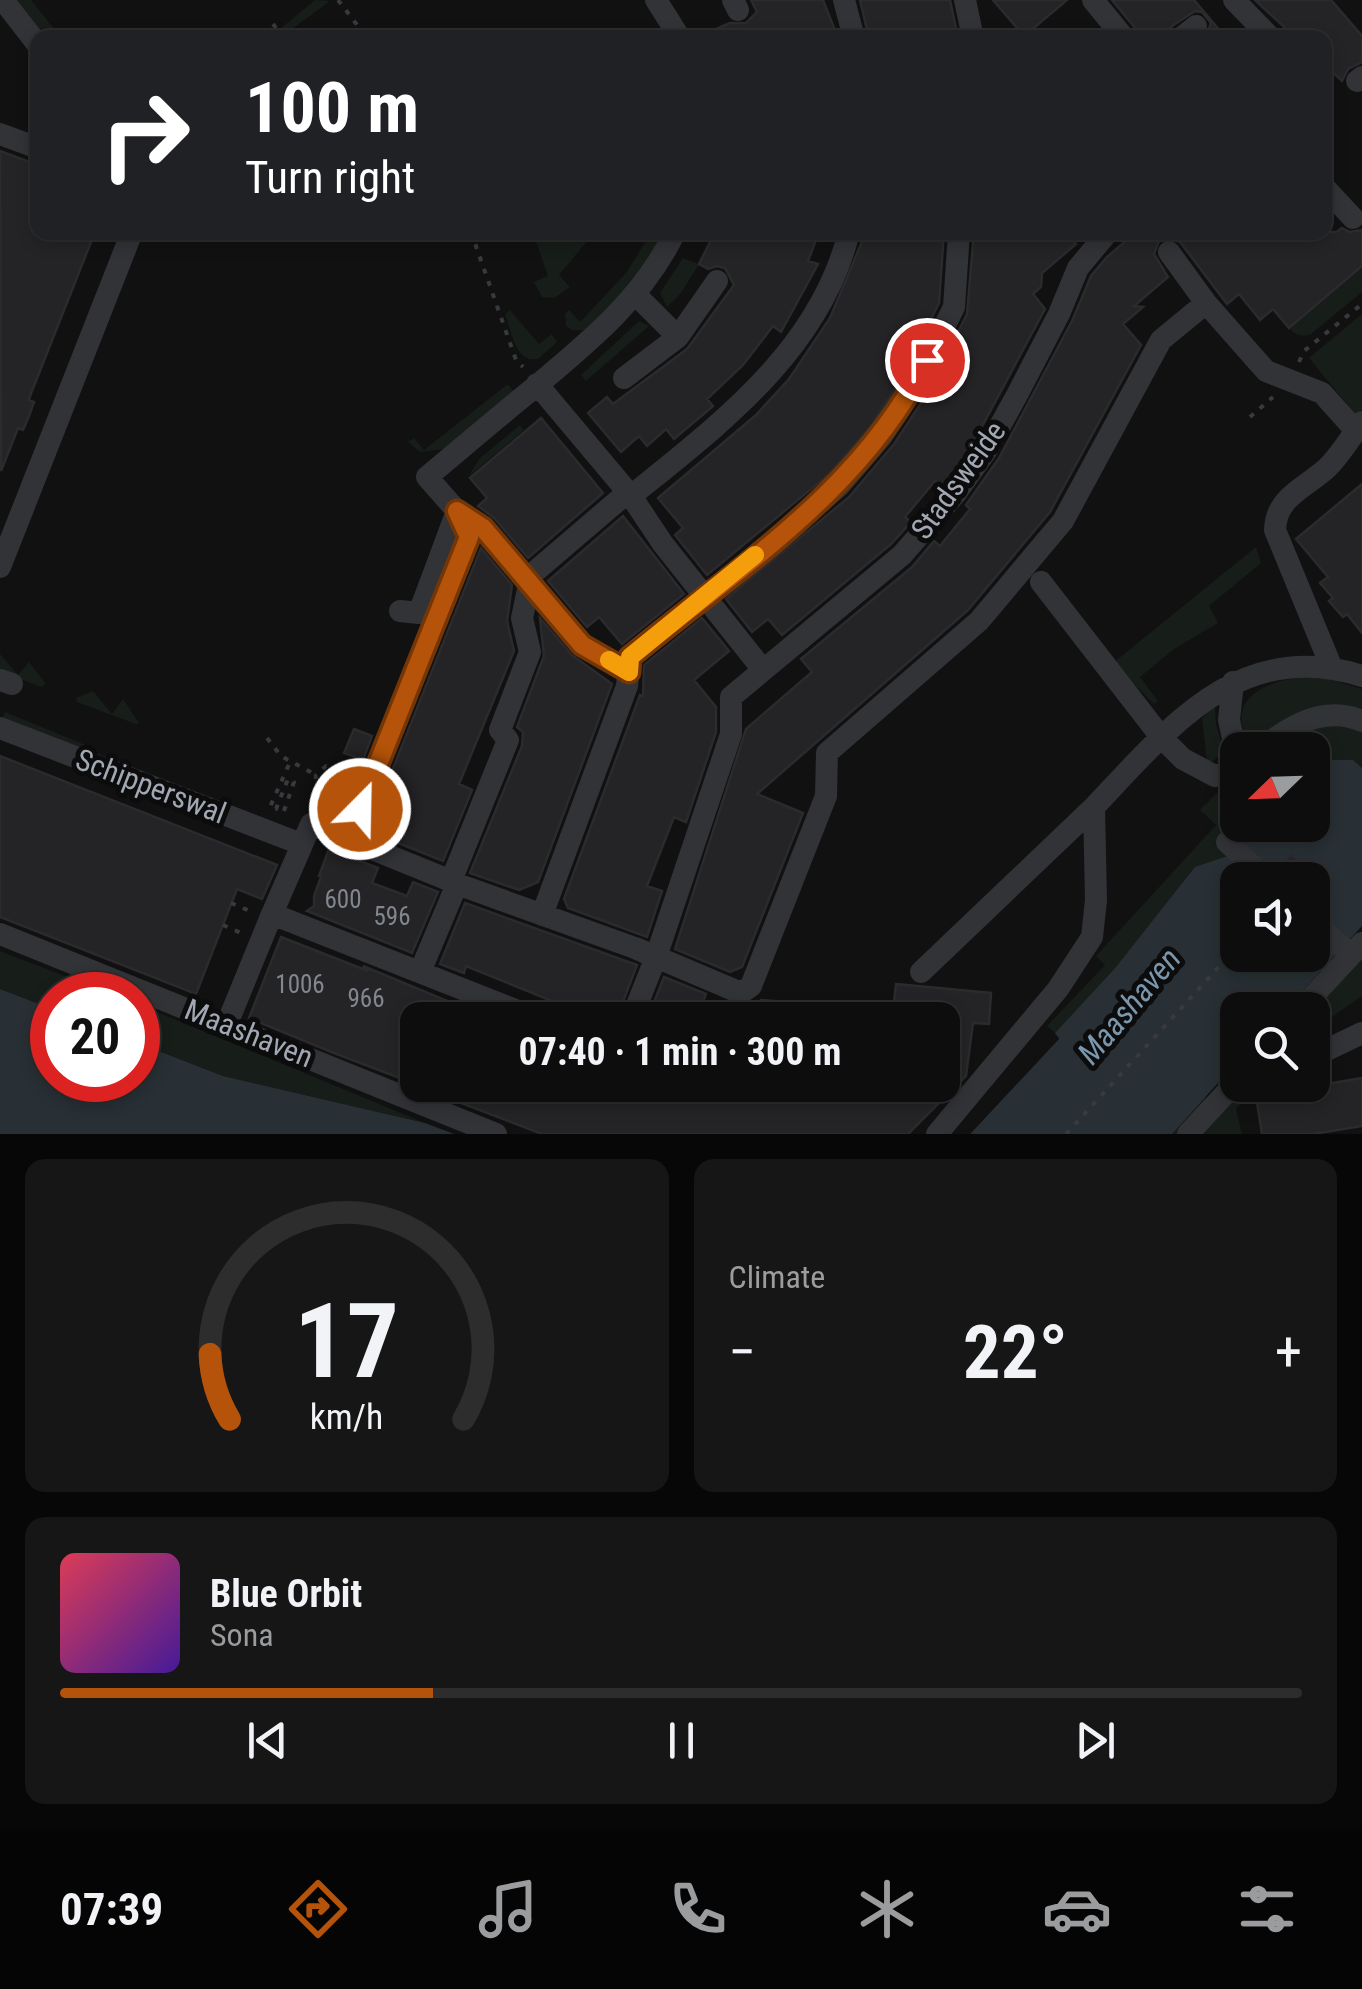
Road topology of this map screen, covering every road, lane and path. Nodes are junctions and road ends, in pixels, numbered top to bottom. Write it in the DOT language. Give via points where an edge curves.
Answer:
graph roads {
  1 [pos="3,0"];
  2 [pos="338,0"];
  3 [pos="656,0"];
  4 [pos="672,0"];
  5 [pos="844,0"];
  6 [pos="964,0"];
  7 [pos="1092,0"];
  8 [pos="1234,0"];
  9 [pos="273,24"];
  10 [pos="278,30"];
  11 [pos="361,30"];
  12 [pos="678,30"];
  13 [pos="681,30"];
  14 [pos="852,30"];
  15 [pos="971,30"];
  16 [pos="1117,30"];
  17 [pos="1262,30"];
  18 [pos="30,35"];
  19 [pos="0,134"];
  20 [pos="30,145"];
  21 [pos="1332,196"];
  22 [pos="1353,218"];
  23 [pos="129,240"];
  24 [pos="474,240"];
  25 [pos="671,240"];
  26 [pos="846,240"];
  27 [pos="958,240"];
  28 [pos="1095,240"];
  29 [pos="1169,252"];
  30 [pos="718,281"];
  31 [pos="636,295"];
  32 [pos="1206,304"];
  33 [pos="1362,304"];
  34 [pos="678,338"];
  35 [pos="624,378"];
  36 [pos="1291,381"];
  37 [pos="538,384"];
  38 [pos="1250,417"];
  39 [pos="1359,427"];
  40 [pos="630,494"];
  41 [pos="457,511"];
  42 [pos="0,567"];
  43 [pos="1040,582"];
  44 [pos="530,583"];
  45 [pos="704,595"];
  46 [pos="400,610"];
  47 [pos="1331,666"];
  48 [pos="763,670"];
  49 [pos="629,672"];
  50 [pos="1362,676"];
  51 [pos="1233,682"];
  52 [pos="1362,721"];
  53 [pos="0,728"];
  54 [pos="1231,732"];
  55 [pos="1286,732"];
  56 [pos="1161,737"];
  57 [pos="267,738"];
  58 [pos="290,762"];
  59 [pos="1220,774"];
  60 [pos="316,775"];
  61 [pos="342,788"];
  62 [pos="1094,807"];
  63 [pos="320,828"];
  64 [pos="1227,842"];
  65 [pos="1249,862"];
  66 [pos="454,882"];
  67 [pos="272,914"];
  68 [pos="542,915"];
  69 [pos="1330,933"];
  70 [pos="0,934"];
  71 [pos="1352,949"];
  72 [pos="656,957"];
  73 [pos="1220,966"];
  74 [pos="420,972"];
  75 [pos="922,972"];
  76 [pos="1315,992"];
  77 [pos="495,1002"];
  78 [pos="637,1002"];
  79 [pos="226,1024"];
  80 [pos="1362,1032"];
  81 [pos="1330,1047"];
  82 [pos="1220,1099"];
  83 [pos="496,1134"];
  84 [pos="937,1134"];
  85 [pos="1066,1134"];
  86 [pos="1188,1134"];
  1 -- 18 [label="street"];
  2 -- 11 [label="path"];
  3 -- 12 [label="street"];
  4 -- 13 [label="street"];
  5 -- 14 [label="street"];
  6 -- 15 [label="street"];
  7 -- 16 [label="street"];
  8 -- 17 [label="street"];
  9 -- 10 [label="path"];
  19 -- 20 [label="street"];
  21 -- 22 [label="street"];
  23 -- 42 [label="street"];
  24 -- 37 [label="path" via="516,360"];
  25 -- 31 [label="street"];
  26 -- 40 [label="street" via="812,321 771,373 729,416"];
  27 -- 45 [label="street" via="954,307 882,436 838,486"];
  28 -- 48 [label="street, Stadsweide" via="1002,423 956,492 902,555"];
  29 -- 32 [label="street"];
  30 -- 34 [label="street"];
  31 -- 34 [label="street"];
  31 -- 37 [label="street"];
  32 -- 36 [label="street" via="1266,371"];
  32 -- 72 [label="street" via="1161,340 1062,521 979,621 827,753 826,796 751,986 741,994"];
  33 -- 36 [label="path" via="1304,351"];
  34 -- 35 [label="street"];
  36 -- 38 [label="path"];
  36 -- 39 [label="street" via="1322,393"];
  37 -- 40 [label="street"];
  37 -- 41 [label="street" via="427,477"];
  39 -- 47 [label="street" via="1330,465 1276,514 1275,530"];
  40 -- 44 [label="street" via="531,575"];
  40 -- 45 [label="street"];
  41 -- 44 [label="street" via="483,528"];
  41 -- 46 [label="street" via="419,613"];
  41 -- 63 [label="street" via="469,537"];
  43 -- 56 [label="street"];
  44 -- 49 [label="street" via="582,645"];
  44 -- 66 [label="street" via="522,618 530,652 500,730 508,740"];
  45 -- 48 [label="street"];
  45 -- 49 [label="street" via="630,657"];
  47 -- 50 [label="street"];
  47 -- 51 [label="street" via="1280,668"];
  48 -- 72 [label="street, Stadsweide" via="731,697 731,734"];
  49 -- 68 [label="street"];
  51 -- 54 [label="street"];
  51 -- 56 [label="street"];
  52 -- 55 [label="street" via="1313,717"];
  53 -- 63 [label="street, Schipperswal"];
  56 -- 59 [label="street" via="1201,771"];
  56 -- 62 [label="street"];
  57 -- 58 [label="path"];
  58 -- 60 [label="path"];
  58 -- 63 [label="path" via="270,807 276,809 288,779 294,782 283,811"];
  60 -- 61 [label="path" via="326,766 346,776"];
  60 -- 63 [label="path"];
  62 -- 75 [label="street"];
  62 -- 84 [label="street" via="1092,937 1058,989"];
  63 -- 66 [label="street"];
  63 -- 67 [label="street"];
  64 -- 65 [label="street"];
  66 -- 68 [label="street"];
  66 -- 74 [label="street"];
  67 -- 74 [label="street"];
  67 -- 79 [label="street"];
  68 -- 72 [label="street"];
  69 -- 71 [label="street"];
  70 -- 79 [label="street, Maashaven"];
  71 -- 76 [label="street"];
  72 -- 78 [label="street, Stadsweide"];
  73 -- 85 [label="path"];
  74 -- 77 [label="street"];
  79 -- 83 [label="street, Maashaven"];
  80 -- 81 [label="street"];
  82 -- 86 [label="street"];
}
